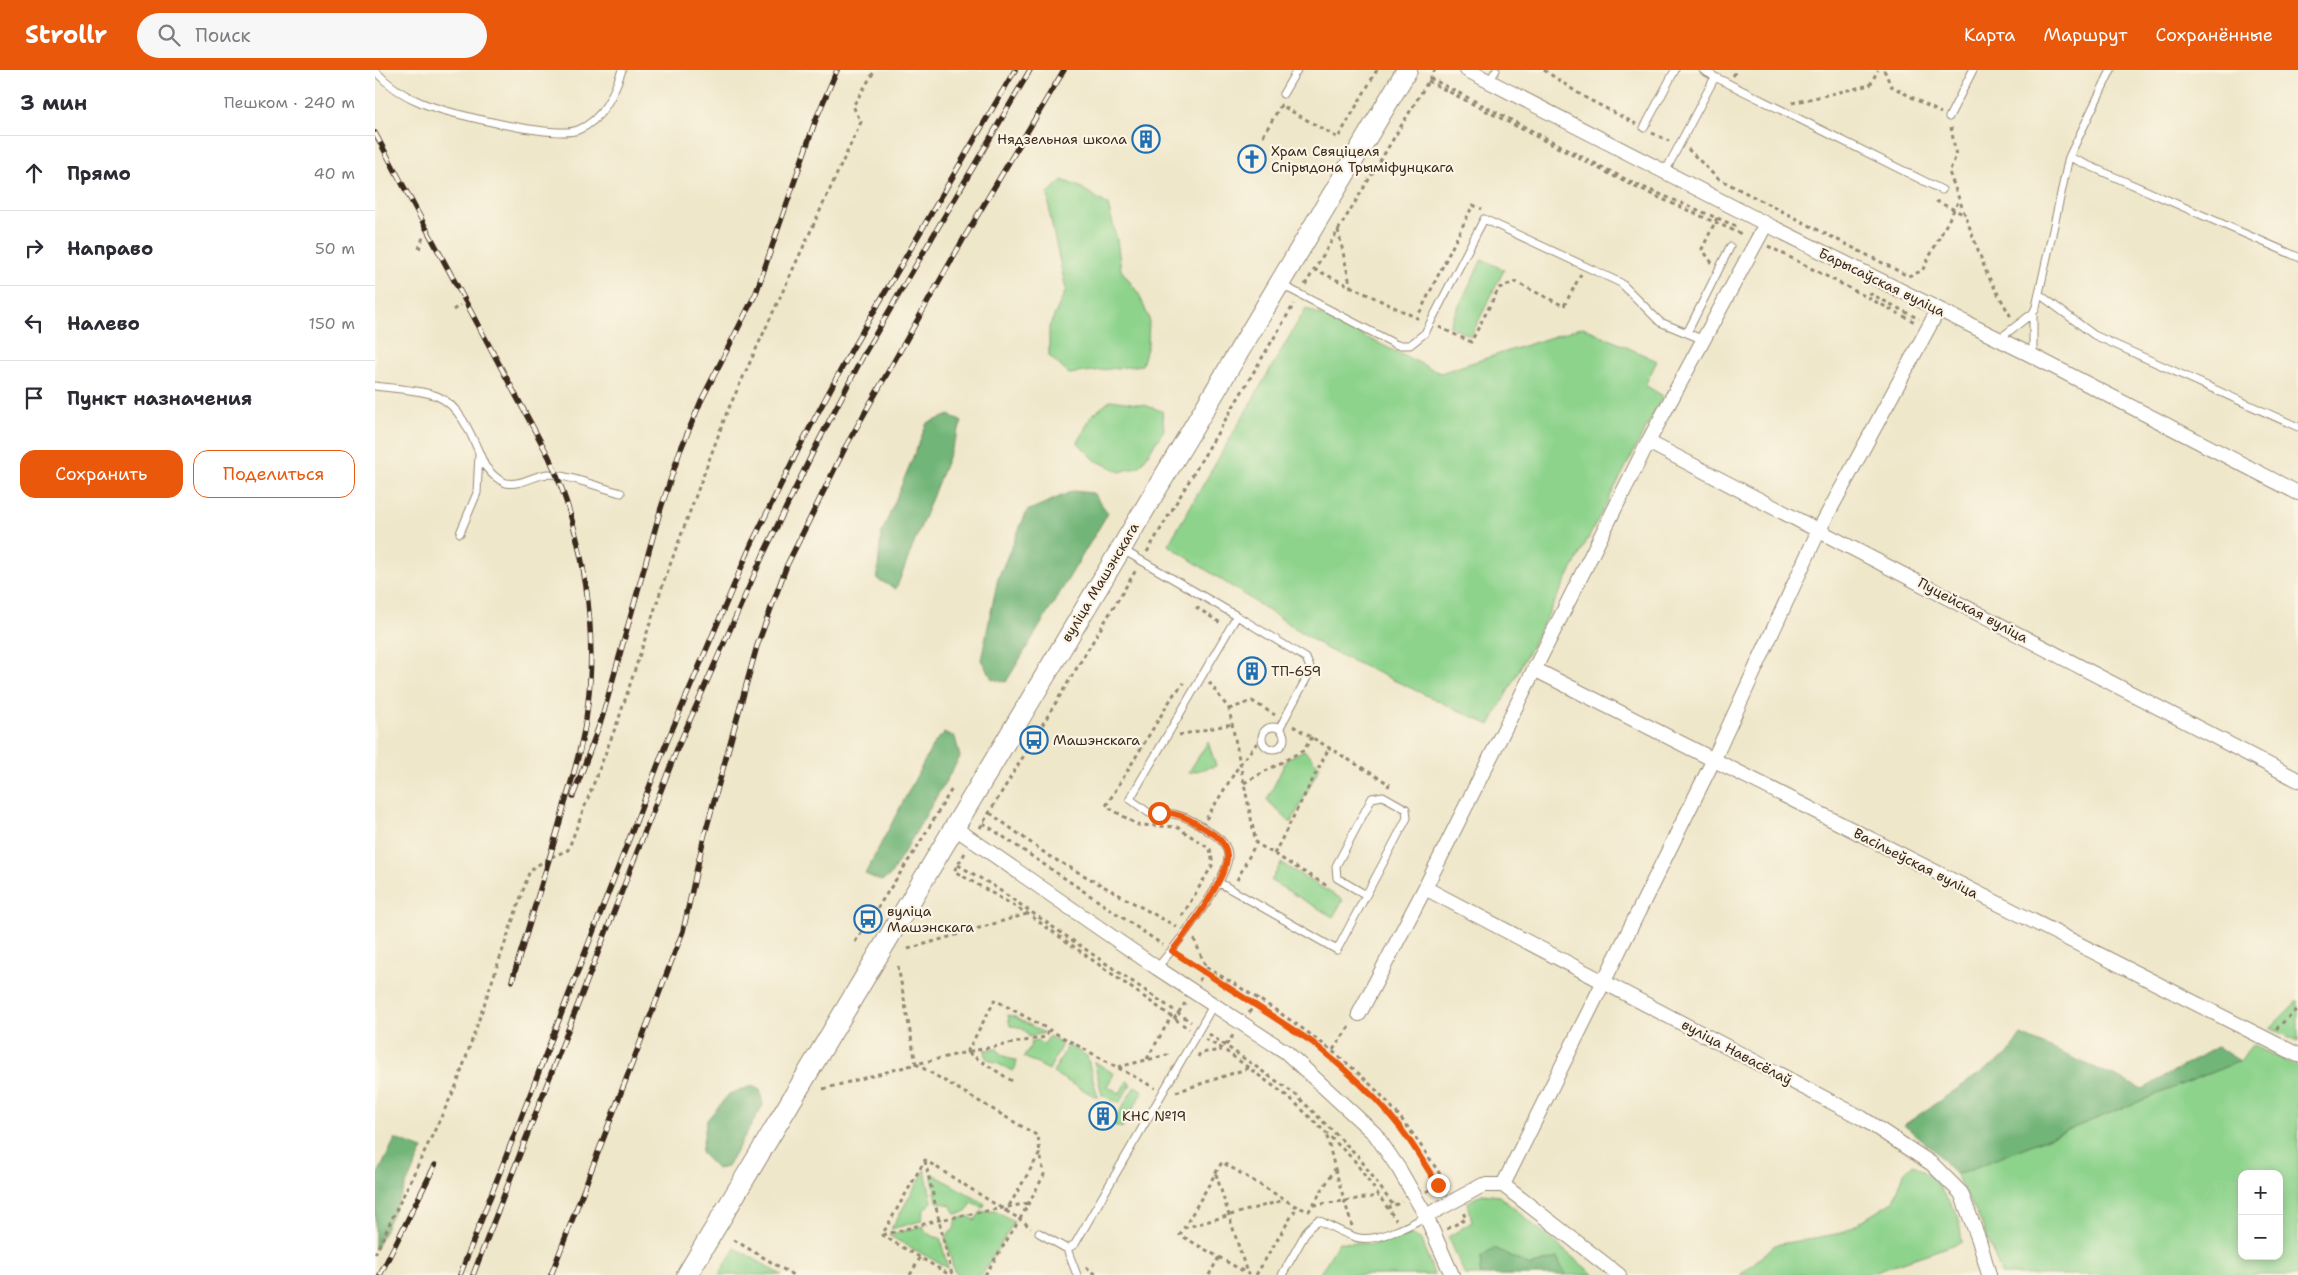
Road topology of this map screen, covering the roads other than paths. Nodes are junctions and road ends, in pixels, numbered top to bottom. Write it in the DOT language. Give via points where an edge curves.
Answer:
graph roads {
  1 [pos="622,70"];
  2 [pos="1297,70"];
  3 [pos="1407,70"];
  4 [pos="1467,70"];
  5 [pos="1675,70"];
  6 [pos="1703,70"];
  7 [pos="1973,70"];
  8 [pos="2111,70"];
  9 [pos="375,71"];
  10 [pos="1493,76"];
  11 [pos="1715,76"];
  12 [pos="1283,94"];
  13 [pos="1949,117"];
  14 [pos="1644,128"];
  15 [pos="2069,157"];
  16 [pos="1665,172"];
  17 [pos="1943,190"];
  18 [pos="1766,224"];
  19 [pos="1730,247"];
  20 [pos="2298,256"];
  21 [pos="1279,284"];
  22 [pos="2039,294"];
  23 [pos="1938,310"];
  24 [pos="2033,314"];
  25 [pos="1687,333"];
  26 [pos="1999,339"];
  27 [pos="1704,340"];
  28 [pos="2033,356"];
  29 [pos="375,386"];
  30 [pos="2298,427"];
  31 [pos="1648,442"];
  32 [pos="479,454"];
  33 [pos="621,493"];
  34 [pos="2298,493"];
  35 [pos="1819,530"];
  36 [pos="460,533"];
  37 [pos="1120,548"];
  38 [pos="1237,616"];
  39 [pos="1534,669"];
  40 [pos="1279,730"];
  41 [pos="1713,761"];
  42 [pos="2298,780"];
  43 [pos="955,828"];
  44 [pos="1218,882"];
  45 [pos="1425,888"];
  46 [pos="1366,895"];
  47 [pos="1157,968"];
  48 [pos="1604,980"];
  49 [pos="1214,1004"];
  50 [pos="1359,1014"];
  51 [pos="2298,1055"];
  52 [pos="1503,1185"];
  53 [pos="1426,1216"];
  54 [pos="1039,1233"];
  55 [pos="1067,1249"];
  56 [pos="687,1275"];
  57 [pos="1077,1275"];
  58 [pos="1282,1275"];
  59 [pos="1452,1275"];
  60 [pos="1619,1275"];
  61 [pos="1989,1275"];
  1 -- 9 [label="lane" via="609,102 594,120 577,131 565,133 497,122 423,104 391,86"];
  2 -- 12 [label="lane"];
  3 -- 21 [label="main road, вуліца Машэнскага"];
  4 -- 10 [label="street, Барысаўская вуліца"];
  5 -- 14 [label="lane"];
  6 -- 11 [label="lane"];
  7 -- 13 [label="lane"];
  8 -- 15 [label="lane"];
  10 -- 16 [label="street, Барысаўская вуліца"];
  11 -- 16 [label="lane"];
  11 -- 17 [label="lane"];
  15 -- 20 [label="lane"];
  15 -- 22 [label="lane"];
  16 -- 18 [label="street, Барысаўская вуліца"];
  18 -- 23 [label="street, Барысаўская вуліца"];
  18 -- 27 [label="street"];
  19 -- 25 [label="lane"];
  21 -- 25 [label="lane" via="1397,345 1411,344 1425,333 1484,219 1621,283 1660,322"];
  21 -- 37 [label="main road, вуліца Машэнскага"];
  22 -- 24 [label="lane"];
  22 -- 30 [label="lane" via="2094,335"];
  23 -- 26 [label="street, Барысаўская вуліца"];
  23 -- 35 [label="street"];
  24 -- 26 [label="lane"];
  24 -- 28 [label="lane"];
  25 -- 27 [label="lane"];
  26 -- 28 [label="street, Барысаўская вуліца"];
  27 -- 31 [label="street"];
  28 -- 34 [label="street, Барысаўская вуліца"];
  29 -- 32 [label="lane" via="425,393 445,401 459,415"];
  31 -- 35 [label="street, Пуцейская вуліца"];
  31 -- 39 [label="street"];
  32 -- 33 [label="lane" via="491,473 509,483 553,474"];
  32 -- 36 [label="lane" via="477,492"];
  35 -- 41 [label="street"];
  35 -- 42 [label="street, Пуцейская вуліца"];
  37 -- 38 [label="lane"];
  37 -- 43 [label="main road, вуліца Машэнскага"];
  38 -- 40 [label="lane" via="1305,658 1311,670"];
  38 -- 44 [label="lane" via="1129,799 1149,813 1177,814 1222,840 1228,855 1225,871"];
  39 -- 41 [label="street, Васільеўская вуліца"];
  39 -- 45 [label="street"];
  40 -- 40 [label="lane" via="1268,729 1262,737 1265,746 1278,748 1283,740"];
  41 -- 48 [label="street"];
  41 -- 51 [label="street, Васільеўская вуліца"];
  43 -- 47 [label="street"];
  43 -- 56 [label="main road, вуліца Машэнскага"];
  44 -- 46 [label="lane" via="1337,950"];
  44 -- 47 [label="lane" via="1187,933"];
  45 -- 48 [label="street, вуліца Навасёлаў"];
  45 -- 50 [label="street"];
  46 -- 46 [label="lane" via="1337,878 1336,866 1372,798 1383,796 1406,809 1407,818"];
  47 -- 49 [label="street"];
  48 -- 52 [label="street"];
  48 -- 61 [label="street, вуліца Навасёлаў" via="1862,1118 1932,1164 1961,1193"];
  49 -- 53 [label="street" via="1286,1052 1375,1134"];
  49 -- 55 [label="lane" via="1075,1244"];
  52 -- 53 [label="street" via="1483,1185"];
  52 -- 60 [label="street"];
  53 -- 58 [label="lane" via="1409,1226 1373,1238 1356,1238 1318,1220 1308,1230"];
  53 -- 59 [label="street"];
  54 -- 55 [label="lane"];
  55 -- 57 [label="lane"];
}
